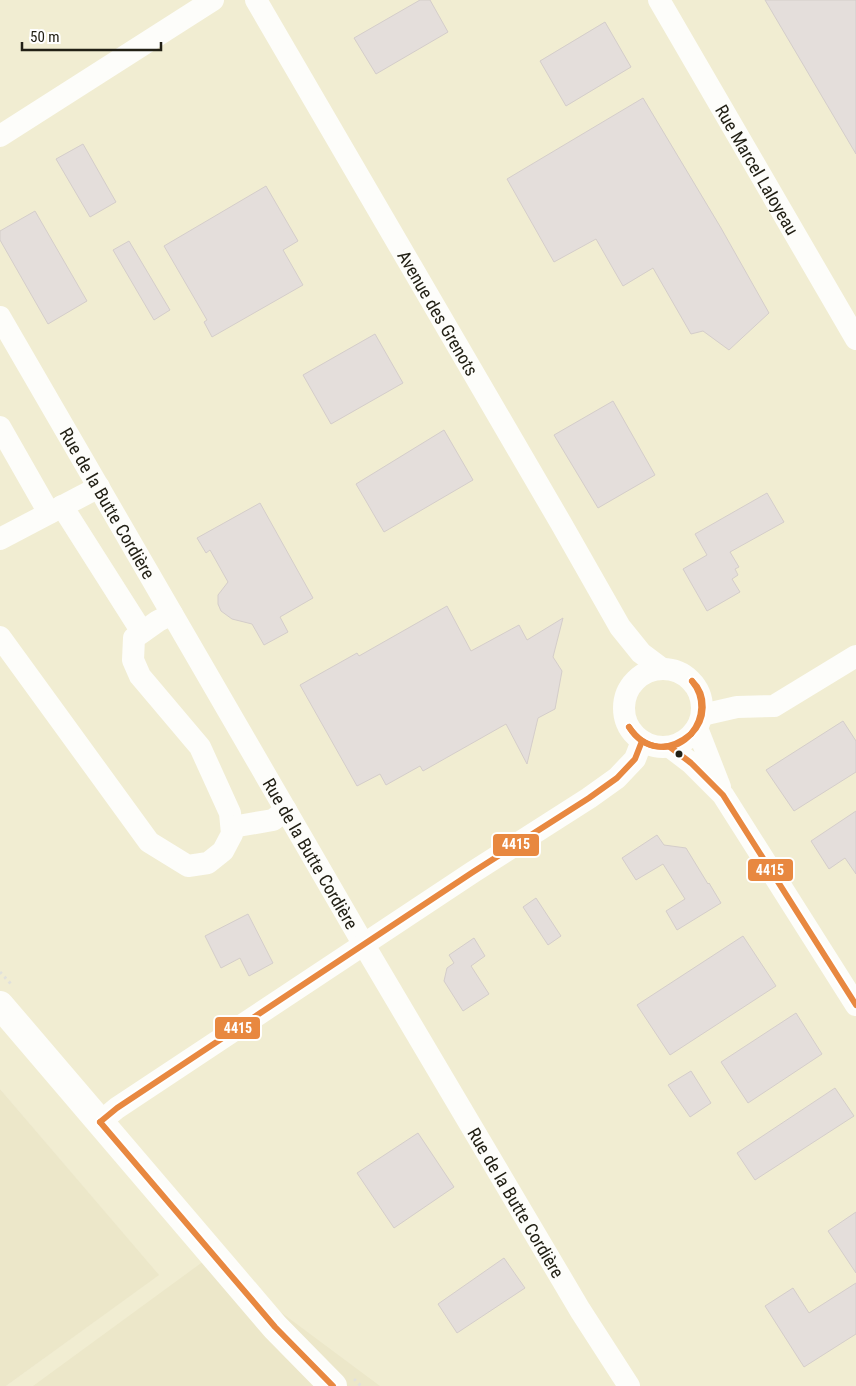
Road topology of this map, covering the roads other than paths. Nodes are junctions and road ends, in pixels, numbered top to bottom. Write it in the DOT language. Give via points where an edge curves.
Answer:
graph roads {
  1 [pos="213,0"];
  2 [pos="256,0"];
  3 [pos="659,0"];
  4 [pos="0,136"];
  5 [pos="0,317"];
  6 [pos="856,339"];
  7 [pos="0,427"];
  8 [pos="99,487"];
  9 [pos="55,509"];
  10 [pos="0,539"];
  11 [pos="172,614"];
  12 [pos="620,626"];
  13 [pos="142,632"];
  14 [pos="0,637"];
  15 [pos="856,656"];
  16 [pos="662,668"];
  17 [pos="630,685"];
  18 [pos="696,685"];
  19 [pos="737,707"];
  20 [pos="700,722"];
  21 [pos="642,741"];
  22 [pos="670,747"];
  23 [pos="723,795"];
  24 [pos="286,810"];
  25 [pos="232,827"];
  26 [pos="364,945"];
  27 [pos="0,1004"];
  28 [pos="856,1005"];
  29 [pos="100,1122"];
  30 [pos="333,1386"];
  31 [pos="628,1386"];
  1 -- 4 [label="street"];
  2 -- 12 [label="street, Avenue des Grenots"];
  3 -- 6 [label="street, Rue Marcel Laloyeau"];
  5 -- 8 [label="street, Rue de la Butte Cordière"];
  7 -- 9 [label="street"];
  8 -- 9 [label="street"];
  8 -- 11 [label="street, Rue de la Butte Cordière"];
  9 -- 10 [label="street"];
  9 -- 13 [label="street"];
  11 -- 13 [label="street"];
  11 -- 24 [label="street, Rue de la Butte Cordière"];
  12 -- 16 [label="street, Avenue des Grenots" via="641,653"];
  12 -- 17 [label="street, Avenue des Grenots"];
  13 -- 25 [label="street" via="134,638 133,660 140,676 200,747 230,813"];
  14 -- 25 [label="street" via="150,842 188,866 208,863 223,851"];
  15 -- 19 [label="street" via="774,706"];
  16 -- 17 [label="street" via="648,671"];
  16 -- 18 [label="street" via="686,675"];
  17 -- 21 [label="street" via="624,698 623,712 627,725"];
  18 -- 19 [label="street"];
  18 -- 20 [label="street" via="702,702"];
  19 -- 20 [label="street"];
  20 -- 22 [label="street" via="683,742"];
  20 -- 23 [label="street"];
  21 -- 22 [label="street" via="655,747"];
  21 -- 26 [label="street" via="635,759 617,778"];
  22 -- 23 [label="street"];
  23 -- 28 [label="street"];
  24 -- 25 [label="street" via="273,820"];
  24 -- 26 [label="street, Rue de la Butte Cordière"];
  26 -- 29 [label="street"];
  26 -- 31 [label="street, Rue de la Butte Cordière"];
  27 -- 29 [label="main road"];
  29 -- 30 [label="main road" via="275,1327"];
}
